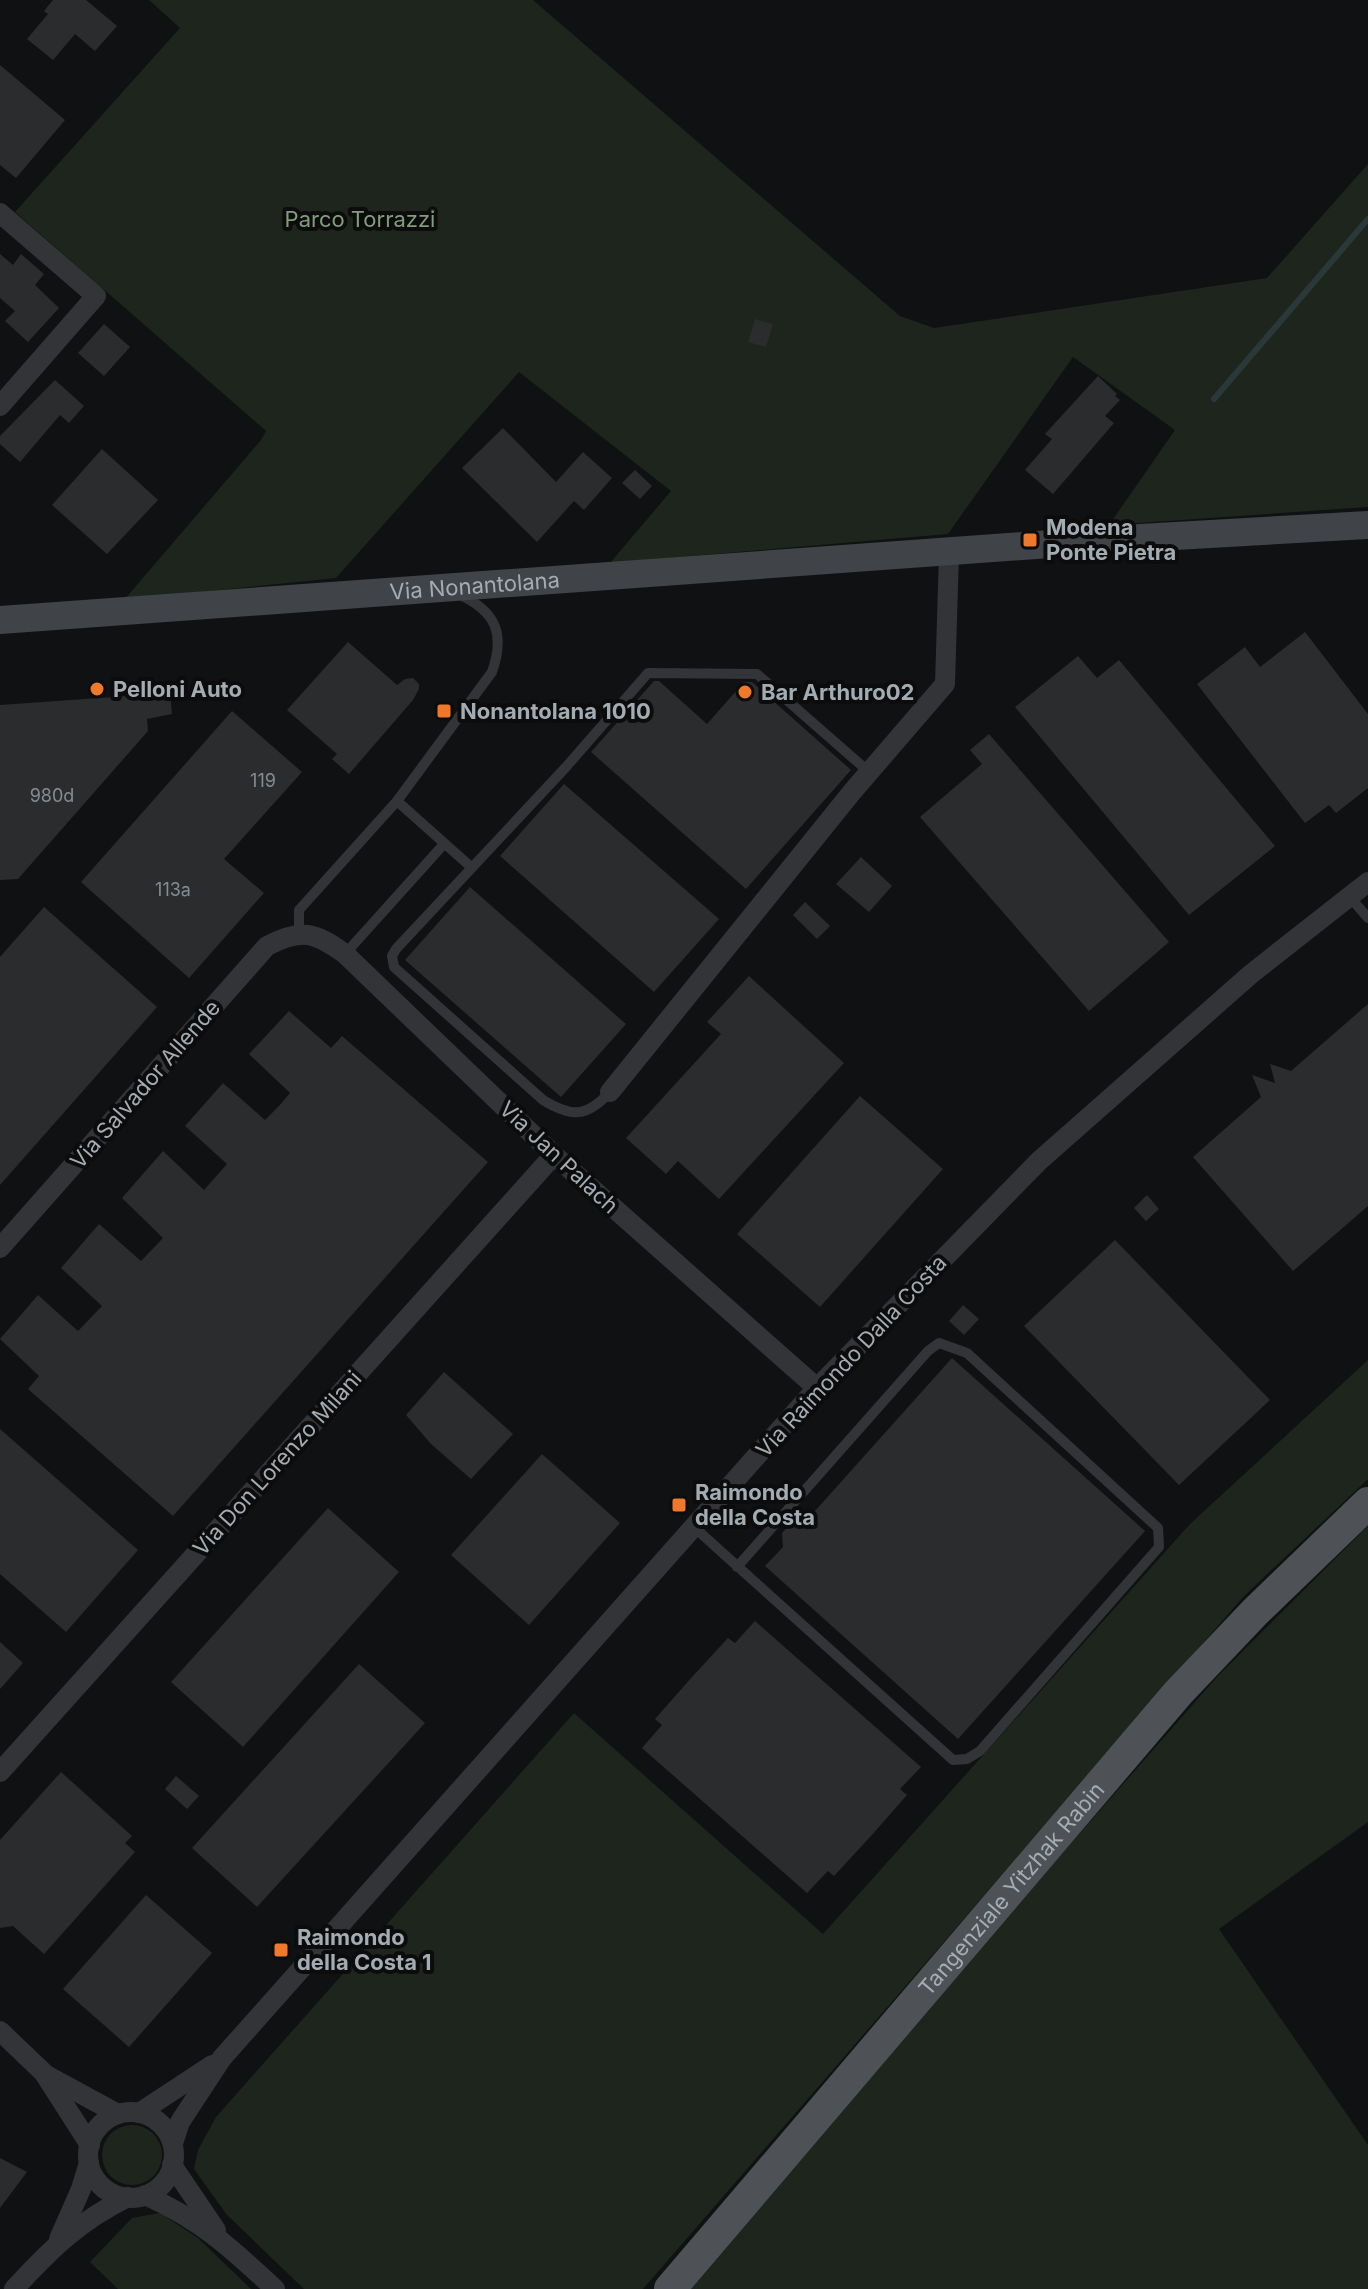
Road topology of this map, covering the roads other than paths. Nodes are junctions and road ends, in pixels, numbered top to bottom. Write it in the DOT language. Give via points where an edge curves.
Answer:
graph roads {
  1 [pos="0,213"];
  2 [pos="0,406"];
  3 [pos="1368,525"];
  4 [pos="949,553"];
  5 [pos="446,589"];
  6 [pos="0,620"];
  7 [pos="869,772"];
  8 [pos="397,801"];
  9 [pos="444,844"];
  10 [pos="471,867"];
  11 [pos="1368,882"];
  12 [pos="1349,896"];
  13 [pos="1368,918"];
  14 [pos="299,933"];
  15 [pos="345,954"];
  16 [pos="610,1092"];
  17 [pos="554,1155"];
  18 [pos="0,1248"];
  19 [pos="817,1388"];
  20 [pos="1368,1503"];
  21 [pos="694,1527"];
  22 [pos="737,1567"];
  23 [pos="0,1772"];
  24 [pos="0,2031"];
  25 [pos="222,2058"];
  26 [pos="44,2073"];
  27 [pos="129,2114"];
  28 [pos="173,2143"];
  29 [pos="89,2154"];
  30 [pos="172,2165"];
  31 [pos="136,2196"];
  32 [pos="223,2240"];
  33 [pos="57,2243"];
  34 [pos="14,2289"];
  35 [pos="275,2289"];
  36 [pos="670,2289"];
  1 -- 2 [label="street" via="96,296"];
  3 -- 4 [label="main road, Via Nonantolana"];
  4 -- 5 [label="main road, Via Nonantolana"];
  4 -- 7 [label="street" via="945,684"];
  5 -- 6 [label="main road, Via Nonantolana"];
  5 -- 8 [label="lane" via="476,602 497,627 500,648 492,672"];
  7 -- 10 [label="lane" via="757,674 648,673"];
  7 -- 16 [label="street"];
  8 -- 9 [label="lane"];
  8 -- 14 [label="lane" via="299,910"];
  9 -- 10 [label="lane"];
  9 -- 15 [label="lane"];
  10 -- 16 [label="lane" via="396,949 394,967 559,1110 583,1113"];
  11 -- 12 [label="street, Via Raimondo Dalla Costa"];
  12 -- 13 [label="lane"];
  12 -- 19 [label="street, Via Raimondo Dalla Costa" via="1251,974 1039,1161"];
  14 -- 15 [label="street, Via Jan Palach" via="324,939"];
  14 -- 18 [label="street, Via Salvador Allende" via="267,946"];
  15 -- 17 [label="street, Via Jan Palach"];
  17 -- 19 [label="street, Via Jan Palach"];
  17 -- 23 [label="street, Via Don Lorenzo Milani"];
  19 -- 21 [label="street, Via Raimondo Dalla Costa"];
  20 -- 36 [label="main road, Tangenziale Yitzhak Rabin" via="1178,1693"];
  21 -- 22 [label="lane"];
  21 -- 25 [label="street, Via Raimondo Dalla Costa"];
  22 -- 22 [label="lane" via="953,1760 980,1751 1159,1547 1160,1538 1158,1528 967,1353 939,1343"];
  24 -- 26 [label="street"];
  25 -- 27 [label="street" via="174,2092"];
  25 -- 28 [label="street" via="180,2122"];
  26 -- 27 [label="street"];
  26 -- 29 [label="street"];
  27 -- 28 [label="street" via="150,2116"];
  27 -- 29 [label="street" via="100,2125"];
  28 -- 30 [label="street"];
  29 -- 31 [label="street" via="93,2175 104,2189 121,2197"];
  29 -- 33 [label="street" via="81,2189"];
  30 -- 31 [label="street" via="155,2191"];
  30 -- 32 [label="street"];
  31 -- 32 [label="street" via="197,2222"];
  31 -- 33 [label="street" via="103,2209"];
  32 -- 35 [label="street"];
  33 -- 34 [label="street"];
}
